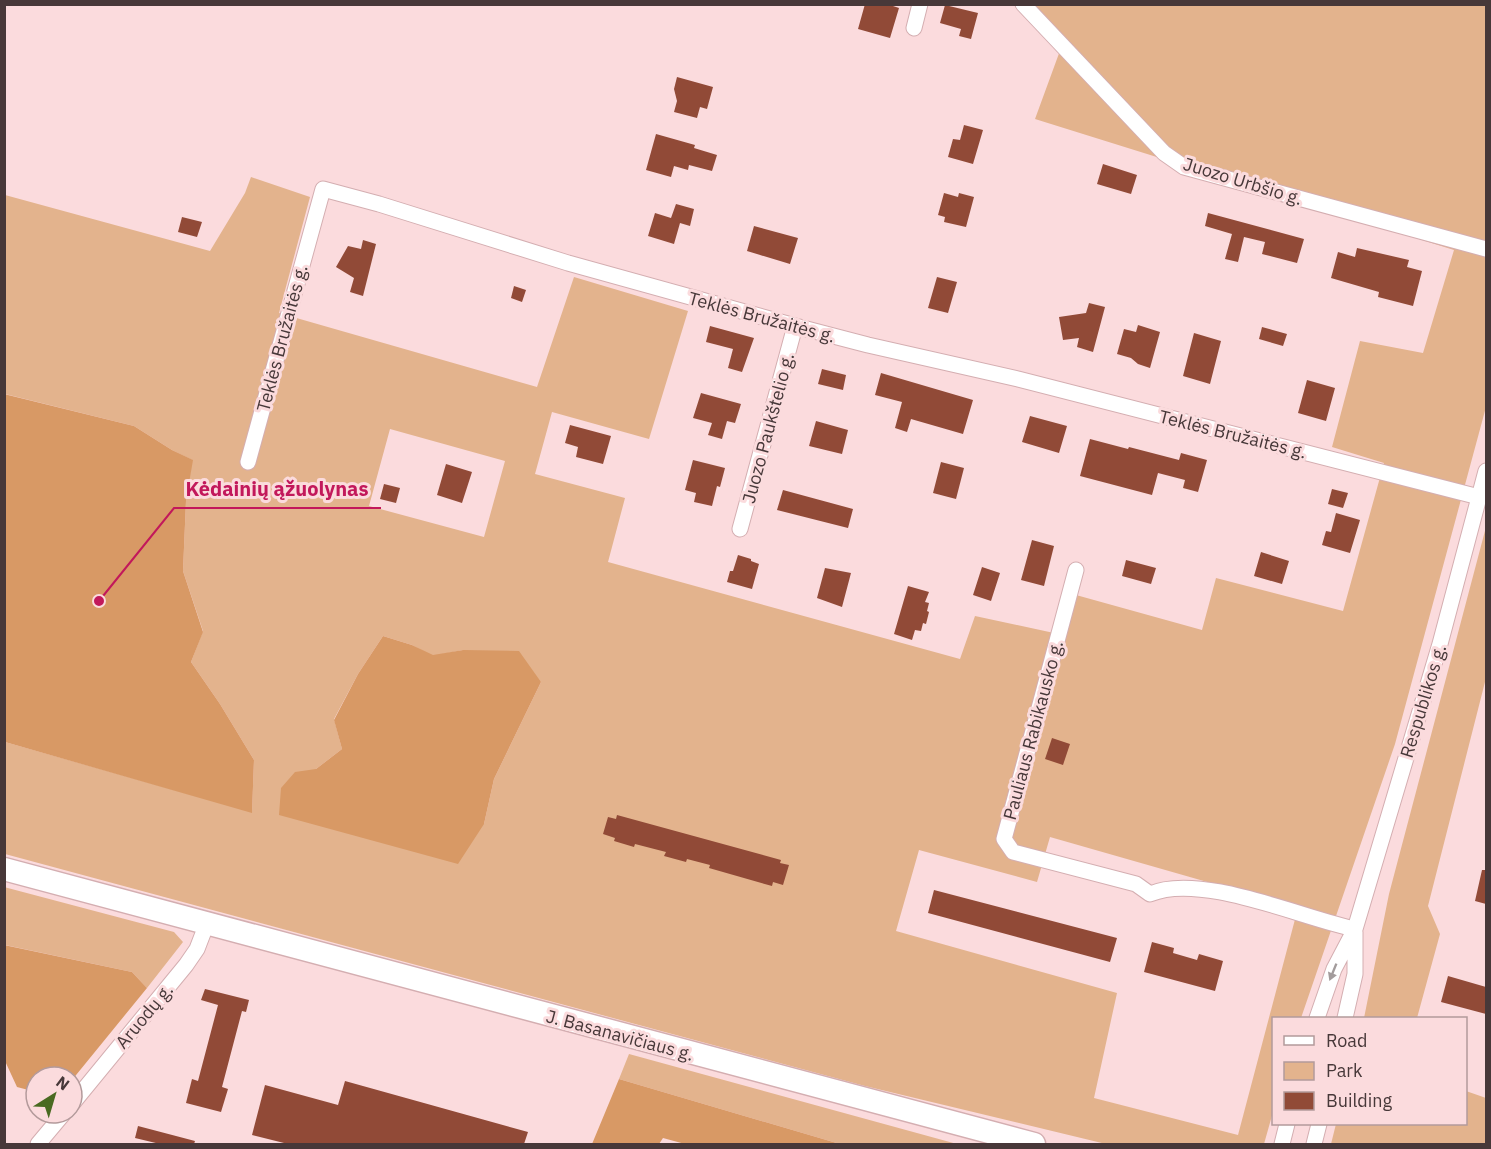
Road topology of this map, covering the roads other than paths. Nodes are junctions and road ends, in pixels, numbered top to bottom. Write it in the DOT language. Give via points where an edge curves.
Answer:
graph roads {
  1 [pos="920,4"];
  2 [pos="1023,4"];
  3 [pos="914,28"];
  4 [pos="1486,249"];
  5 [pos="795,326"];
  6 [pos="248,462"];
  7 [pos="1486,471"];
  8 [pos="1479,497"];
  9 [pos="740,529"];
  10 [pos="1076,570"];
  11 [pos="4,869"];
  12 [pos="207,923"];
  13 [pos="1355,929"];
  14 [pos="1317,1017"];
  15 [pos="1345,1017"];
  16 [pos="84,1089"];
  17 [pos="54,1125"];
  18 [pos="1287,1125"];
  19 [pos="1319,1125"];
  20 [pos="38,1144"];
  21 [pos="1034,1144"];
  22 [pos="1282,1144"];
  23 [pos="1314,1144"];
  1 -- 3 [label="street"];
  2 -- 4 [label="street, Juozo Urbšio g." via="1164,153 1184,167"];
  5 -- 6 [label="street, Teklės Bružaitės g." via="567,263 323,189"];
  5 -- 8 [label="street, Teklės Bružaitės g."];
  5 -- 9 [label="street, Juozo Paukštelio g."];
  7 -- 8 [label="street, Respublikos g."];
  8 -- 13 [label="street, Respublikos g." via="1440,644"];
  10 -- 13 [label="street, Pauliaus Rabikausko g." via="1004,839 1013,852 1136,884 1150,894 1185,887 1244,897"];
  11 -- 12 [label="main road, J. Basanavičiaus g."];
  12 -- 16 [label="street, Aruodų g." via="186,965"];
  12 -- 21 [label="main road, J. Basanavičiaus g."];
  13 -- 14 [label="street, Respublikos g., one-way" via="1334,969"];
  13 -- 15 [label="street, Respublikos g." via="1355,975"];
  17 -- 20 [label="street"];
  18 -- 22 [label="street"];
  19 -- 23 [label="street"];
}
